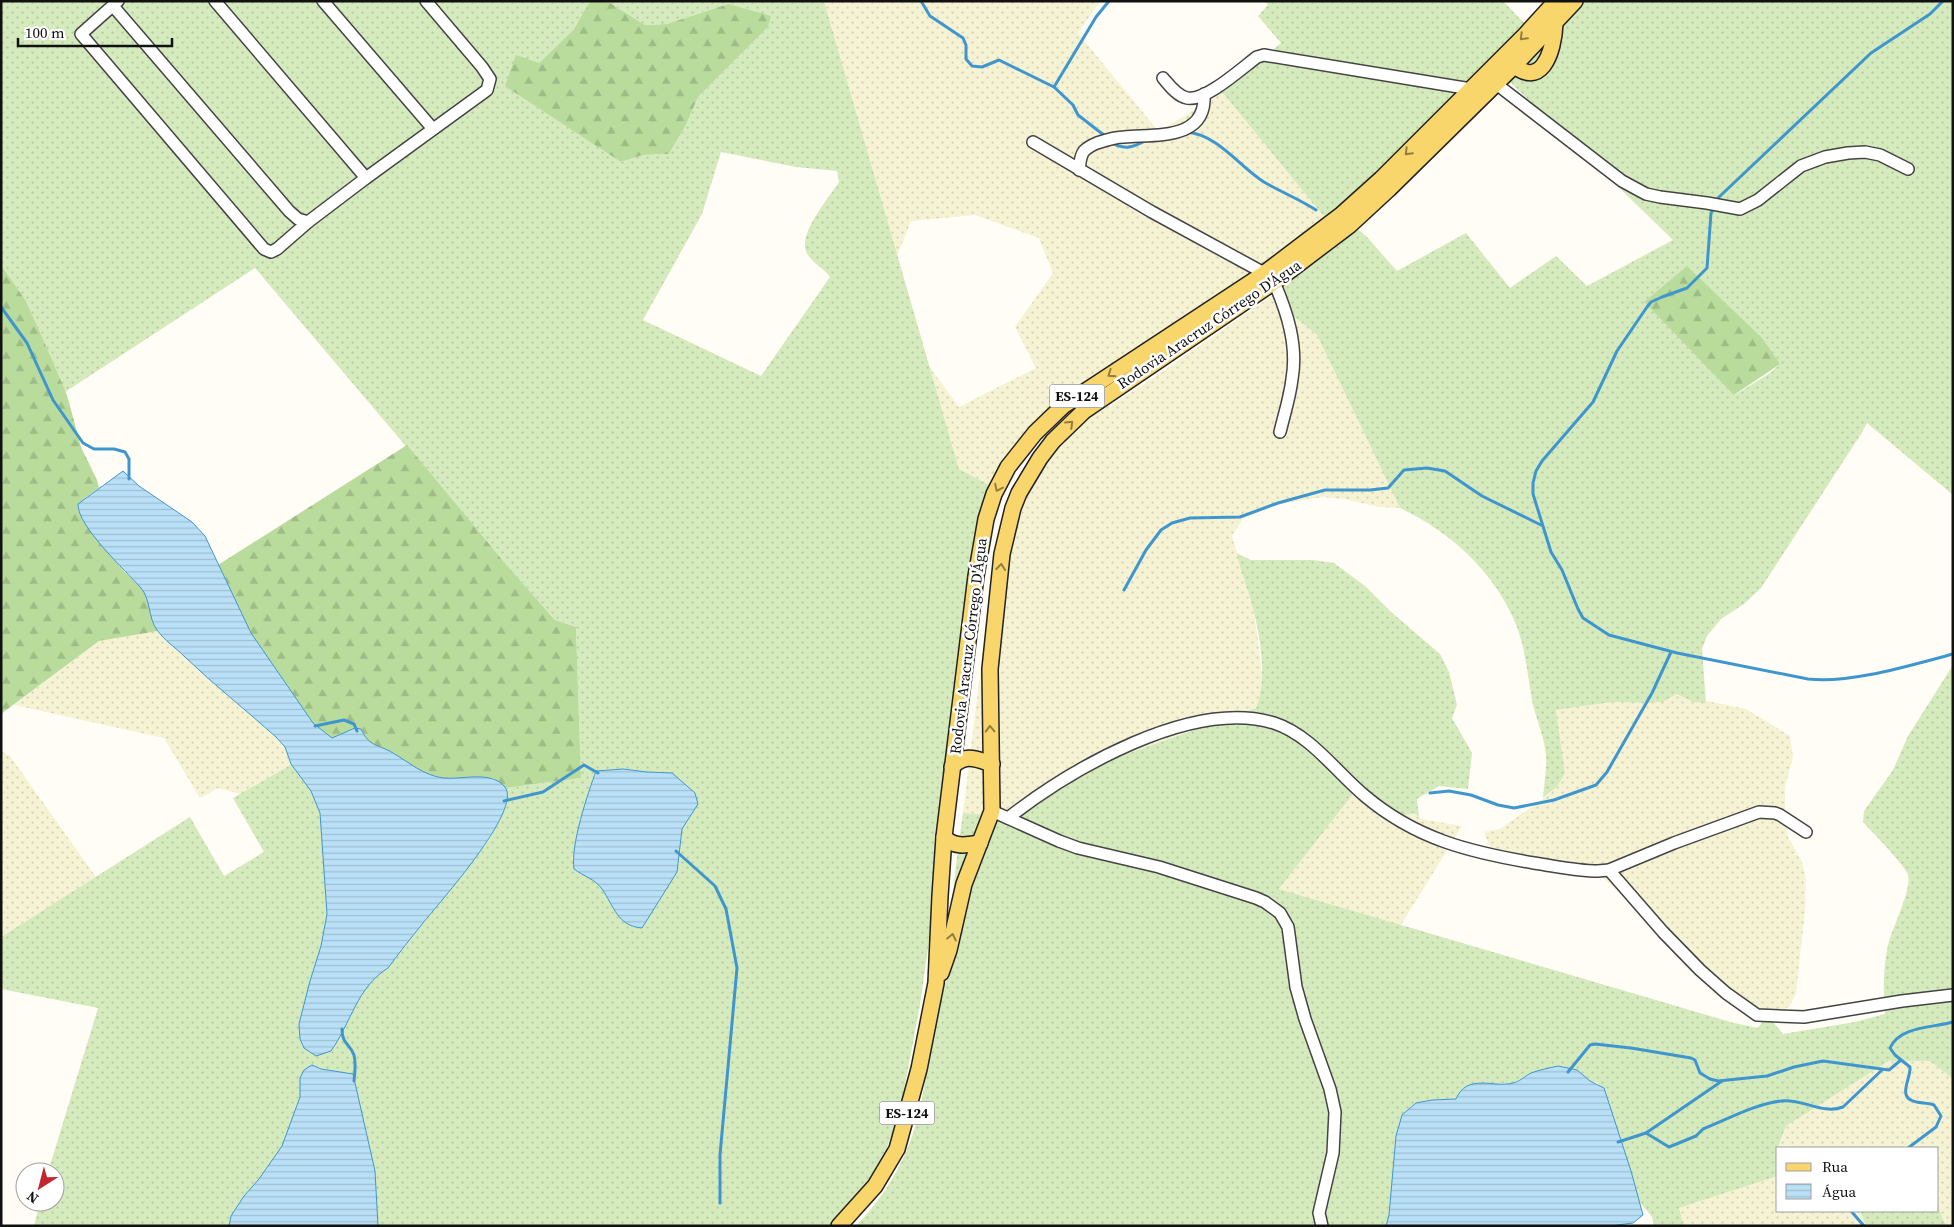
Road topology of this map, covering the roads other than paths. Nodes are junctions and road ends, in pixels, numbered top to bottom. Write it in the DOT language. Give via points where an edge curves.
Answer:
graph roads {
  1 [pos="215,1"];
  2 [pos="323,1"];
  3 [pos="426,1"];
  4 [pos="1556,1"];
  5 [pos="1575,1"];
  6 [pos="116,4"];
  7 [pos="1556,22"];
  8 [pos="1509,61"];
  9 [pos="1163,78"];
  10 [pos="1495,83"];
  11 [pos="1471,88"];
  12 [pos="1204,94"];
  13 [pos="433,129"];
  14 [pos="1033,142"];
  15 [pos="1079,170"];
  16 [pos="1908,170"];
  17 [pos="366,178"];
  18 [pos="308,222"];
  19 [pos="1269,277"];
  20 [pos="1280,432"];
  21 [pos="992,764"];
  22 [pos="952,767"];
  23 [pos="992,811"];
  24 [pos="1008,818"];
  25 [pos="1806,832"];
  26 [pos="944,837"];
  27 [pos="980,843"];
  28 [pos="1609,870"];
  29 [pos="936,983"];
  30 [pos="1953,995"];
  31 [pos="839,1226"];
  32 [pos="1322,1226"];
  1 -- 17 [label="street"];
  2 -- 13 [label="street"];
  3 -- 13 [label="street" via="490,79 487,90"];
  4 -- 8 [label="main road, Rodovia Aracruz Córrego D'Água / ES-124, one-way"];
  5 -- 7 [label="main road, Rodovia Aracruz Córrego D'Água / ES-124"];
  6 -- 18 [label="street" via="289,211"];
  6 -- 18 [label="street" via="81,34 264,249 270,252 277,249"];
  7 -- 8 [label="main road, Rodovia Aracruz Córrego D'Água / ES-124"];
  7 -- 8 [label="main road" via="1553,46 1536,72 1530,74"];
  8 -- 10 [label="main road, Rodovia Aracruz Córrego D'Água / ES-124"];
  8 -- 11 [label="main road, Rodovia Aracruz Córrego D'Água / ES-124"];
  9 -- 12 [label="street" via="1186,98"];
  10 -- 16 [label="street" via="1622,181 1660,198 1745,208 1802,166 1824,157 1848,153 1880,155"];
  10 -- 19 [label="main road, Rodovia Aracruz Córrego D'Água / ES-124" via="1350,225"];
  11 -- 12 [label="street" via="1264,55"];
  11 -- 19 [label="main road, Rodovia Aracruz Córrego D'Água / ES-124, one-way" via="1381,179"];
  12 -- 15 [label="street" via="1201,114 1189,128 1170,134 1121,137 1099,143 1084,151"];
  13 -- 17 [label="street"];
  14 -- 15 [label="street"];
  15 -- 19 [label="street"];
  17 -- 18 [label="street"];
  19 -- 20 [label="street" via="1289,320 1294,359 1293,378"];
  21 -- 19 [label="main road, Rodovia Aracruz Córrego D'Água / ES-124, one-way" via="990,669 1002,554 1013,508 1028,476 1053,441 1084,411"];
  19 -- 22 [label="main road, Rodovia Aracruz Córrego D'Água / ES-124, one-way" via="1064,406 1035,433 1008,467 994,494 982,534"];
  21 -- 22 [label="main road" via="966,757"];
  21 -- 23 [label="main road, Rodovia Aracruz Córrego D'Água / ES-124"];
  22 -- 26 [label="main road, Rodovia Aracruz Córrego D'Água / ES-124"];
  23 -- 24 [label="street"];
  23 -- 27 [label="main road, Rodovia Aracruz Córrego D'Água / ES-124"];
  24 -- 28 [label="street" via="1074,773 1149,736 1204,721 1244,718 1275,724 1294,732 1384,811 1443,843 1538,864 1587,871"];
  24 -- 32 [label="street" via="1078,848 1159,867 1256,898 1280,913 1288,927 1296,987 1335,1112 1334,1153 1319,1213"];
  25 -- 28 [label="street" via="1775,812 1759,812"];
  26 -- 27 [label="main road" via="962,846"];
  26 -- 29 [label="main road, Rodovia Aracruz Córrego D'Água / ES-124"];
  29 -- 27 [label="main road, Rodovia Aracruz Córrego D'Água / ES-124, one-way" via="949,950 964,884"];
  28 -- 30 [label="street" via="1700,970 1757,1015 1804,1017"];
  29 -- 31 [label="main road, Rodovia Aracruz Córrego D'Água / ES-124" via="919,1069 897,1148 875,1186"];
}
